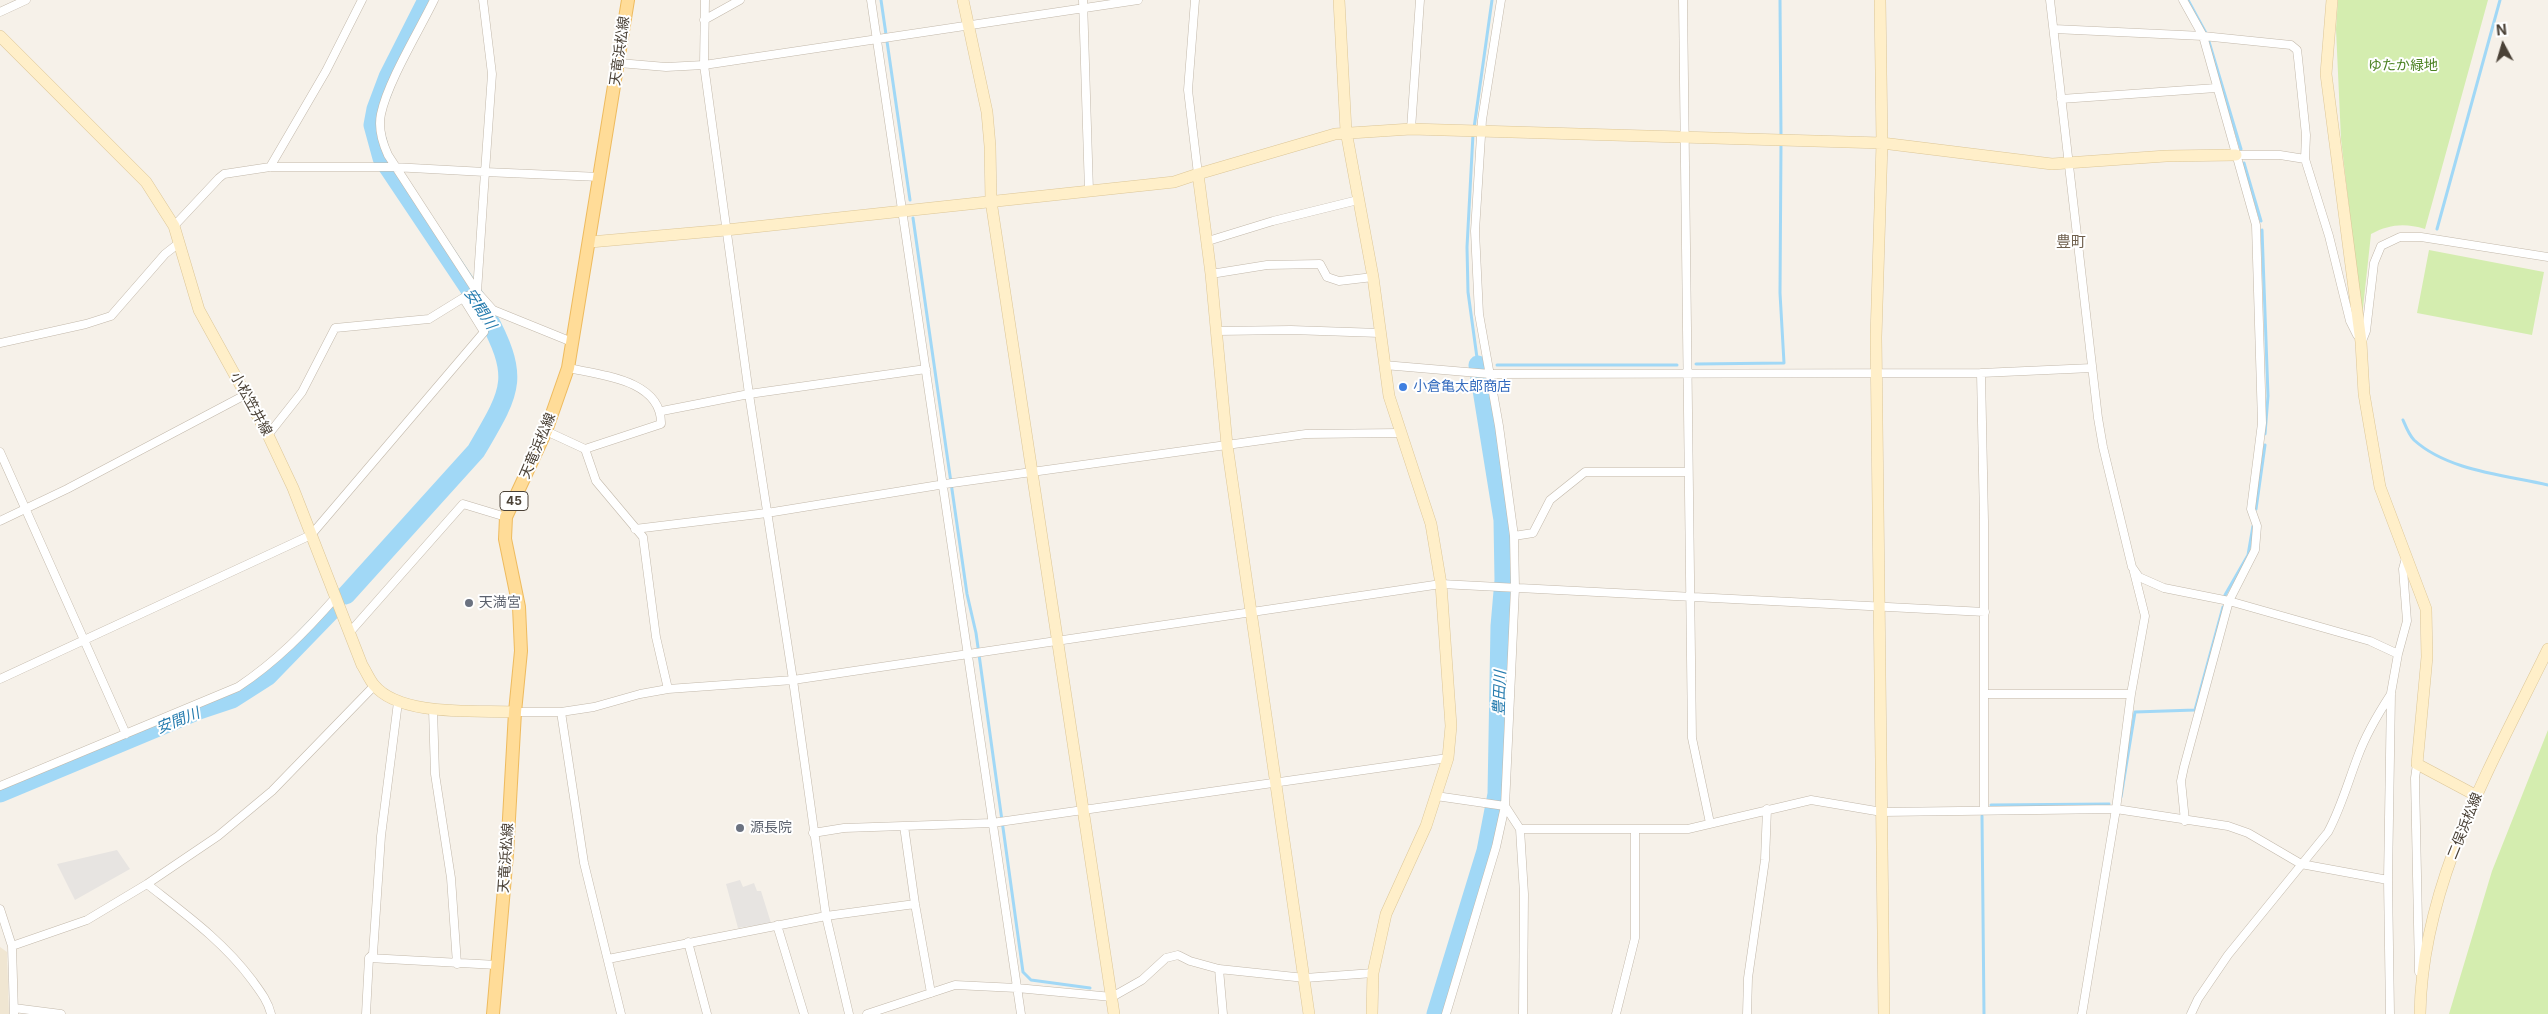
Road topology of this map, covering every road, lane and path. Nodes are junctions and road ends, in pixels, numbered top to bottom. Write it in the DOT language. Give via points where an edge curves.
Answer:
graph roads {
  1 [pos="26,0"];
  2 [pos="362,0"];
  3 [pos="434,0"];
  4 [pos="483,0"];
  5 [pos="628,0"];
  6 [pos="705,0"];
  7 [pos="740,0"];
  8 [pos="871,0"];
  9 [pos="963,0"];
  10 [pos="1138,0"];
  11 [pos="1195,0"];
  12 [pos="1339,0"];
  13 [pos="1420,0"];
  14 [pos="1501,0"];
  15 [pos="1683,0"];
  16 [pos="1880,0"];
  17 [pos="2050,0"];
  18 [pos="2182,0"];
  19 [pos="2332,0"];
  20 [pos="1082,4"];
  21 [pos="0,12"];
  22 [pos="704,20"];
  23 [pos="969,25"];
  24 [pos="2054,29"];
  25 [pos="0,36"];
  26 [pos="2206,36"];
  27 [pos="880,39"];
  28 [pos="619,64"];
  29 [pos="704,65"];
  30 [pos="2216,88"];
  31 [pos="2061,99"];
  32 [pos="1411,129"];
  33 [pos="1346,132"];
  34 [pos="1475,132"];
  35 [pos="1685,137"];
  36 [pos="1882,143"];
  37 [pos="2236,155"];
  38 [pos="2305,159"];
  39 [pos="2068,163"];
  40 [pos="393,167"];
  41 [pos="270,168"];
  42 [pos="486,172"];
  43 [pos="1198,174"];
  44 [pos="600,177"];
  45 [pos="1089,191"];
  46 [pos="1358,200"];
  47 [pos="991,201"];
  48 [pos="902,210"];
  49 [pos="174,226"];
  50 [pos="726,230"];
  51 [pos="1208,241"];
  52 [pos="590,242"];
  53 [pos="179,243"];
  54 [pos="2548,257"];
  55 [pos="1212,274"];
  56 [pos="1373,277"];
  57 [pos="476,292"];
  58 [pos="465,297"];
  59 [pos="1217,331"];
  60 [pos="1380,333"];
  61 [pos="572,342"];
  62 [pos="2361,342"];
  63 [pos="0,343"];
  64 [pos="1384,365"];
  65 [pos="568,368"];
  66 [pos="2092,368"];
  67 [pos="926,369"];
  68 [pos="1877,372"];
  69 [pos="1488,373"];
  70 [pos="1687,373"];
  71 [pos="1981,373"];
  72 [pos="245,394"];
  73 [pos="749,394"];
  74 [pos="662,411"];
  75 [pos="546,431"];
  76 [pos="1400,433"];
  77 [pos="268,434"];
  78 [pos="1227,445"];
  79 [pos="585,449"];
  80 [pos="0,452"];
  81 [pos="1032,472"];
  82 [pos="1688,472"];
  83 [pos="944,485"];
  84 [pos="26,508"];
  85 [pos="767,513"];
  86 [pos="506,517"];
  87 [pos="0,521"];
  88 [pos="636,529"];
  89 [pos="311,534"];
  90 [pos="1514,536"];
  91 [pos="2406,556"];
  92 [pos="2132,567"];
  93 [pos="1441,584"];
  94 [pos="1513,588"];
  95 [pos="336,597"];
  96 [pos="1689,598"];
  97 [pos="2229,601"];
  98 [pos="1878,608"];
  99 [pos="1985,612"];
  100 [pos="1251,613"];
  101 [pos="350,632"];
  102 [pos="84,640"];
  103 [pos="1057,641"];
  104 [pos="2548,649"];
  105 [pos="969,654"];
  106 [pos="2398,654"];
  107 [pos="0,679"];
  108 [pos="793,680"];
  109 [pos="374,686"];
  110 [pos="668,688"];
  111 [pos="1984,694"];
  112 [pos="2131,694"];
  113 [pos="2391,694"];
  114 [pos="398,702"];
  115 [pos="433,709"];
  116 [pos="515,712"];
  117 [pos="561,712"];
  118 [pos="126,734"];
  119 [pos="1448,758"];
  120 [pos="2417,764"];
  121 [pos="1276,781"];
  122 [pos="0,786"];
  123 [pos="1436,796"];
  124 [pos="2477,796"];
  125 [pos="1505,806"];
  126 [pos="1767,809"];
  127 [pos="2116,809"];
  128 [pos="1984,810"];
  129 [pos="1082,811"];
  130 [pos="1882,812"];
  131 [pos="2185,821"];
  132 [pos="992,823"];
  133 [pos="1710,823"];
  134 [pos="904,826"];
  135 [pos="1520,829"];
  136 [pos="1635,830"];
  137 [pos="812,832"];
  138 [pos="2301,864"];
  139 [pos="2388,880"];
  140 [pos="147,884"];
  141 [pos="915,904"];
  142 [pos="0,909"];
  143 [pos="826,916"];
  144 [pos="777,925"];
  145 [pos="688,942"];
  146 [pos="12,946"];
  147 [pos="369,958"];
  148 [pos="608,959"];
  149 [pos="457,964"];
  150 [pos="497,965"];
  151 [pos="1219,969"];
  152 [pos="1373,973"];
  153 [pos="1305,978"];
  154 [pos="1017,988"];
  155 [pos="931,993"];
  156 [pos="1112,997"];
  157 [pos="2420,1009"];
  158 [pos="15,1012"];
  159 [pos="61,1014"];
  160 [pos="271,1014"];
  161 [pos="366,1014"];
  162 [pos="493,1014"];
  163 [pos="621,1014"];
  164 [pos="707,1014"];
  165 [pos="804,1014"];
  166 [pos="849,1014"];
  167 [pos="867,1014"];
  168 [pos="1021,1014"];
  169 [pos="1114,1014"];
  170 [pos="1223,1014"];
  171 [pos="1309,1014"];
  172 [pos="1372,1014"];
  173 [pos="1446,1014"];
  174 [pos="1523,1014"];
  175 [pos="1616,1014"];
  176 [pos="1747,1014"];
  177 [pos="1884,1014"];
  178 [pos="2082,1014"];
  179 [pos="2191,1014"];
  180 [pos="2390,1014"];
  1 -- 21 [label="street"];
  2 -- 41 [label="street" via="326,72"];
  3 -- 40 [label="street" via="386,96 381,115 381,138"];
  4 -- 42 [label="street" via="492,74"];
  5 -- 28 [label="main road, 天竜浜松線 / 45"];
  6 -- 22 [label="street"];
  7 -- 22 [label="street"];
  8 -- 27 [label="street"];
  9 -- 23 [label="street"];
  10 -- 20 [label="street"];
  11 -- 43 [label="street" via="1188,90"];
  12 -- 33 [label="street"];
  13 -- 32 [label="street"];
  14 -- 34 [label="street"];
  15 -- 35 [label="street"];
  16 -- 36 [label="street"];
  17 -- 24 [label="street"];
  18 -- 26 [label="street"];
  19 -- 62 [label="street" via="2326,74"];
  20 -- 23 [label="street"];
  20 -- 45 [label="street"];
  22 -- 29 [label="street"];
  23 -- 27 [label="street"];
  23 -- 47 [label="street" via="987,112"];
  24 -- 26 [label="street"];
  24 -- 31 [label="street"];
  25 -- 49 [label="street, 小松笠井線" via="146,182"];
  26 -- 30 [label="street"];
  26 -- 38 [label="street" via="2276,42 2291,45 2297,50"];
  27 -- 29 [label="street"];
  27 -- 48 [label="street"];
  28 -- 29 [label="street"];
  28 -- 44 [label="main road, 天竜浜松線 / 45"];
  29 -- 50 [label="street"];
  30 -- 31 [label="street"];
  30 -- 37 [label="street"];
  31 -- 39 [label="street"];
  32 -- 33 [label="street"];
  32 -- 34 [label="street"];
  33 -- 43 [label="street"];
  33 -- 46 [label="street"];
  34 -- 35 [label="street"];
  34 -- 69 [label="street" via="1475,265"];
  35 -- 36 [label="street"];
  35 -- 70 [label="street"];
  36 -- 39 [label="street" via="2024,162"];
  36 -- 68 [label="street"];
  37 -- 38 [label="street" via="2280,155"];
  37 -- 39 [label="street" via="2157,156"];
  37 -- 97 [label="street" via="2256,225 2262,423 2251,509 2257,526 2255,550"];
  38 -- 62 [label="street" via="2329,236 2350,321"];
  39 -- 66 [label="street"];
  40 -- 41 [label="street"];
  40 -- 42 [label="street"];
  40 -- 57 [label="street"];
  41 -- 49 [label="street" via="224,174 207,188"];
  42 -- 44 [label="street"];
  42 -- 57 [label="street"];
  43 -- 45 [label="street" via="1174,182"];
  43 -- 51 [label="street"];
  44 -- 52 [label="main road, 天竜浜松線 / 45"];
  45 -- 47 [label="street"];
  46 -- 51 [label="street"];
  46 -- 56 [label="street"];
  47 -- 48 [label="street"];
  47 -- 81 [label="street"];
  48 -- 50 [label="street"];
  48 -- 67 [label="street"];
  49 -- 53 [label="street, 小松笠井線"];
  50 -- 52 [label="street"];
  50 -- 73 [label="street"];
  51 -- 55 [label="street"];
  52 -- 61 [label="main road, 天竜浜松線 / 45"];
  53 -- 63 [label="street" via="165,254 111,316"];
  53 -- 72 [label="street, 小松笠井線" via="199,310"];
  54 -- 62 [label="street" via="2422,237 2400,237 2381,246 2374,263 2366,331"];
  55 -- 56 [label="street" via="1267,265 1320,264 1327,277 1339,281"];
  55 -- 59 [label="street"];
  56 -- 60 [label="street"];
  57 -- 58 [label="street"];
  57 -- 61 [label="street" via="493,310"];
  58 -- 77 [label="street" via="429,319 335,328 302,392"];
  58 -- 89 [label="street" via="484,332"];
  59 -- 60 [label="street"];
  59 -- 78 [label="street"];
  60 -- 64 [label="street"];
  61 -- 65 [label="main road, 天竜浜松線 / 45"];
  62 -- 91 [label="street" via="2364,394 2380,487"];
  64 -- 69 [label="street"];
  64 -- 76 [label="street"];
  65 -- 74 [label="street" via="624,381 647,391"];
  65 -- 75 [label="main road, 天竜浜松線 / 45"];
  66 -- 71 [label="street"];
  66 -- 92 [label="street" via="2103,447"];
  67 -- 73 [label="street"];
  67 -- 83 [label="street"];
  68 -- 70 [label="street"];
  68 -- 71 [label="street"];
  68 -- 98 [label="street"];
  69 -- 70 [label="street"];
  69 -- 90 [label="street"];
  70 -- 82 [label="street"];
  71 -- 99 [label="street"];
  72 -- 77 [label="street, 小松笠井線"];
  72 -- 84 [label="street" via="68,489"];
  73 -- 74 [label="street"];
  73 -- 85 [label="street"];
  74 -- 79 [label="street" via="661,424"];
  75 -- 79 [label="street"];
  75 -- 86 [label="main road, 天竜浜松線 / 45"];
  76 -- 78 [label="street" via="1306,434"];
  76 -- 93 [label="street" via="1432,524"];
  77 -- 89 [label="street, 小松笠井線"];
  78 -- 81 [label="street"];
  78 -- 100 [label="street"];
  79 -- 88 [label="street" via="596,481"];
  80 -- 84 [label="street"];
  81 -- 83 [label="street"];
  81 -- 103 [label="street"];
  82 -- 90 [label="street" via="1585,472 1550,500 1533,533"];
  82 -- 96 [label="street"];
  83 -- 85 [label="street"];
  83 -- 105 [label="street"];
  84 -- 87 [label="street"];
  84 -- 102 [label="street"];
  85 -- 88 [label="street"];
  85 -- 108 [label="street"];
  86 -- 101 [label="street" via="463,504"];
  86 -- 116 [label="main road, 天竜浜松線 / 45" via="505,539 519,607 521,651"];
  88 -- 110 [label="street" via="643,537 656,637"];
  89 -- 95 [label="street, 小松笠井線"];
  89 -- 102 [label="street"];
  90 -- 94 [label="street"];
  91 -- 106 [label="street" via="2403,569 2407,621"];
  91 -- 120 [label="street" via="2426,609 2428,631"];
  92 -- 97 [label="street" via="2139,577 2164,588"];
  92 -- 112 [label="street" via="2144,616"];
  93 -- 94 [label="street"];
  93 -- 100 [label="street"];
  93 -- 119 [label="street" via="1450,702"];
  94 -- 96 [label="street"];
  94 -- 125 [label="street"];
  95 -- 101 [label="street, 小松笠井線"];
  95 -- 118 [label="street" via="292,646 238,687"];
  96 -- 98 [label="street"];
  96 -- 133 [label="street" via="1692,738"];
  97 -- 106 [label="street" via="2370,640"];
  97 -- 131 [label="street" via="2184,767"];
  98 -- 99 [label="street"];
  98 -- 130 [label="street"];
  99 -- 111 [label="street"];
  100 -- 103 [label="street"];
  100 -- 121 [label="street"];
  101 -- 109 [label="street, 小松笠井線"];
  102 -- 107 [label="street"];
  102 -- 118 [label="street"];
  103 -- 105 [label="street"];
  103 -- 129 [label="street"];
  104 -- 124 [label="street, 二俣浜松線"];
  105 -- 108 [label="street"];
  105 -- 132 [label="street"];
  106 -- 113 [label="street"];
  108 -- 110 [label="street"];
  108 -- 137 [label="street"];
  109 -- 114 [label="street, 小松笠井線"];
  109 -- 140 [label="street" via="272,791 218,836"];
  110 -- 117 [label="street"];
  111 -- 112 [label="street"];
  111 -- 128 [label="street"];
  112 -- 127 [label="street"];
  113 -- 138 [label="street" via="2358,755 2339,812 2328,832"];
  113 -- 139 [label="street"];
  114 -- 115 [label="street, 小松笠井線"];
  114 -- 147 [label="street" via="381,836 373,954"];
  115 -- 116 [label="street, 小松笠井線"];
  115 -- 149 [label="street" via="435,774 450,878"];
  116 -- 117 [label="street"];
  116 -- 150 [label="main road, 天竜浜松線 / 45"];
  117 -- 148 [label="street" via="584,863"];
  118 -- 122 [label="street"];
  119 -- 121 [label="street"];
  119 -- 123 [label="street"];
  120 -- 124 [label="street"];
  120 -- 157 [label="street"];
  121 -- 129 [label="street"];
  121 -- 153 [label="street"];
  123 -- 125 [label="street"];
  123 -- 152 [label="street" via="1386,914"];
  124 -- 157 [label="street, 二俣浜松線" via="2448,869 2428,942"];
  125 -- 135 [label="street"];
  125 -- 173 [label="street" via="1496,847"];
  126 -- 130 [label="street" via="1811,800"];
  126 -- 133 [label="street"];
  126 -- 176 [label="street" via="1764,860 1748,978"];
  127 -- 128 [label="street"];
  127 -- 131 [label="street"];
  127 -- 178 [label="street"];
  128 -- 130 [label="street"];
  129 -- 132 [label="street"];
  129 -- 156 [label="street"];
  130 -- 177 [label="street"];
  131 -- 138 [label="street" via="2228,826 2248,833"];
  132 -- 134 [label="street"];
  132 -- 154 [label="street"];
  133 -- 136 [label="street" via="1688,828"];
  134 -- 137 [label="street"];
  134 -- 141 [label="street"];
  135 -- 136 [label="street"];
  135 -- 174 [label="street" via="1524,894"];
  136 -- 175 [label="street" via="1635,938"];
  137 -- 143 [label="street"];
  138 -- 139 [label="street"];
  138 -- 179 [label="street" via="2228,955"];
  139 -- 180 [label="street"];
  140 -- 146 [label="street" via="87,920"];
  140 -- 160 [label="street" via="197,922 230,953 260,992"];
  141 -- 143 [label="street"];
  141 -- 155 [label="street"];
  142 -- 146 [label="street"];
  143 -- 144 [label="street"];
  143 -- 166 [label="street"];
  144 -- 145 [label="street"];
  144 -- 165 [label="street"];
  145 -- 148 [label="street"];
  145 -- 164 [label="street"];
  146 -- 158 [label="street"];
  147 -- 149 [label="street"];
  147 -- 161 [label="street"];
  148 -- 163 [label="street"];
  149 -- 150 [label="street"];
  150 -- 162 [label="main road, 天竜浜松線 / 45"];
  151 -- 153 [label="street"];
  151 -- 156 [label="street" via="1190,962 1178,955 1166,958 1142,980"];
  151 -- 170 [label="street"];
  152 -- 153 [label="street"];
  152 -- 172 [label="street"];
  153 -- 171 [label="street"];
  154 -- 155 [label="street" via="955,985"];
  154 -- 156 [label="street"];
  154 -- 168 [label="street"];
  155 -- 167 [label="street"];
  156 -- 169 [label="street"];
  158 -- 159 [label="street"];
}
